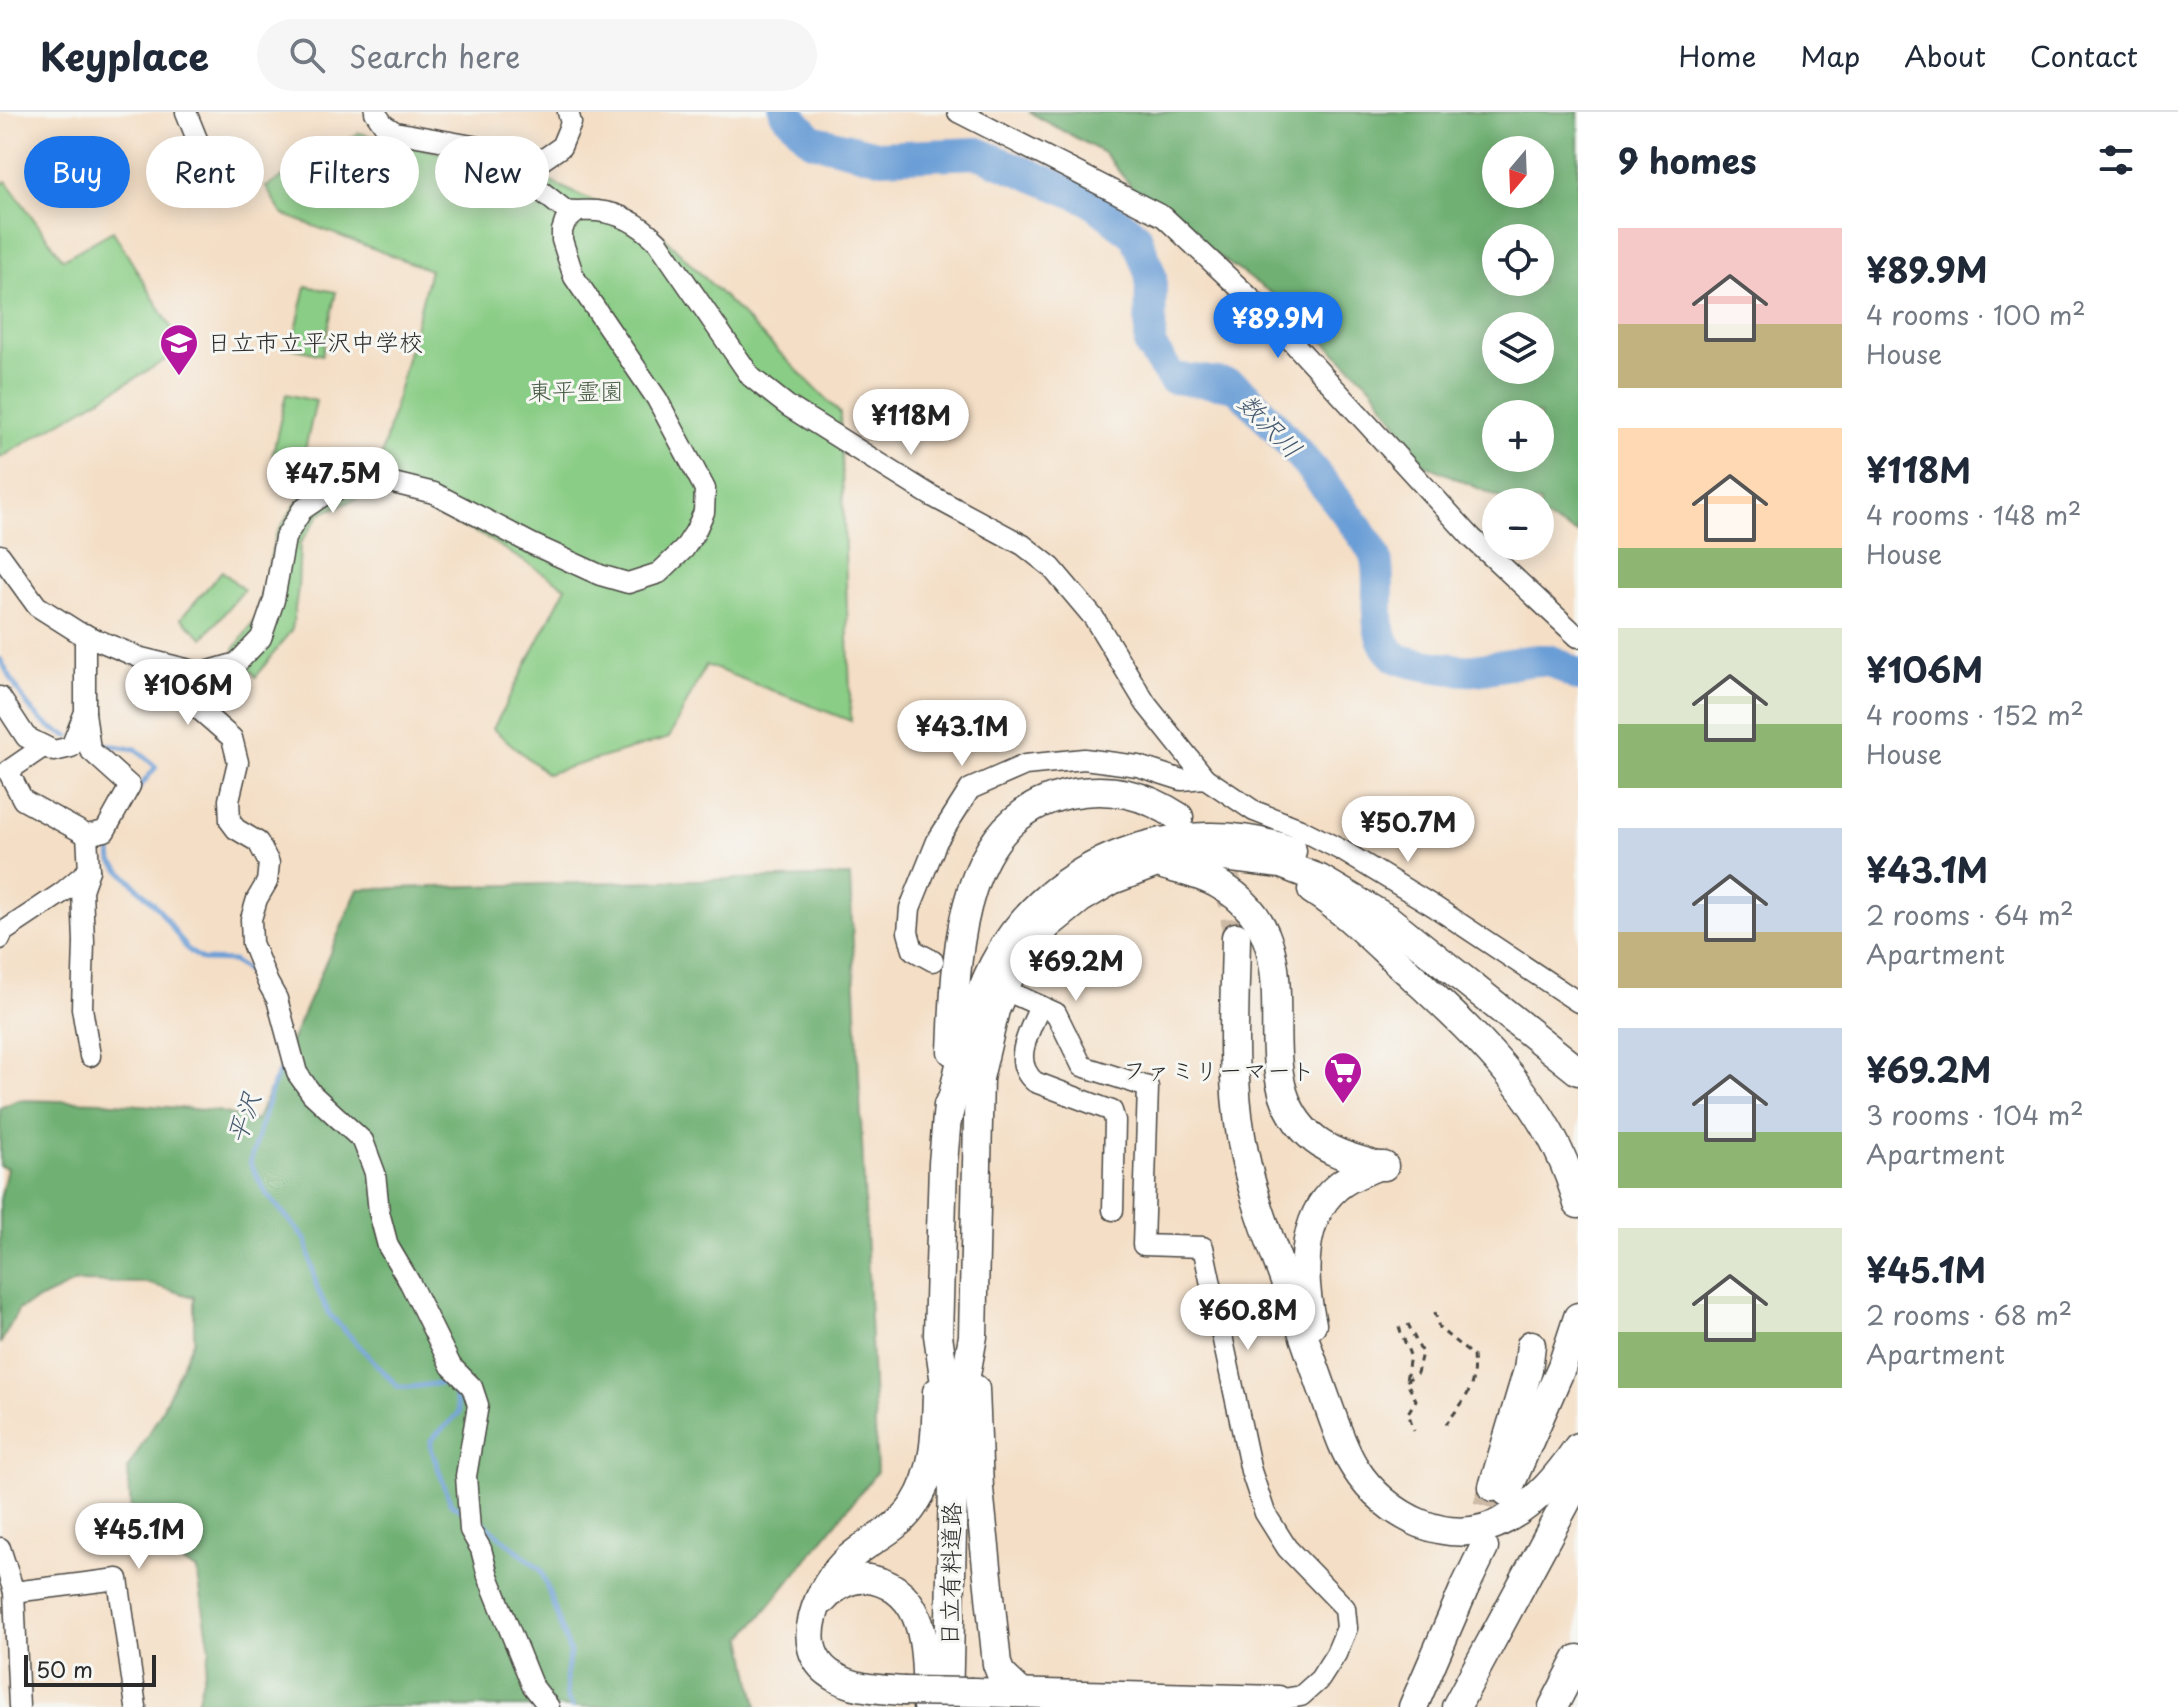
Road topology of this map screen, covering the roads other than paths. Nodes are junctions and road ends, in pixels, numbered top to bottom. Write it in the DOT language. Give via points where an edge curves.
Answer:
graph roads {
  1 [pos="186,112"];
  2 [pos="375,112"];
  3 [pos="568,112"];
  4 [pos="958,112"];
  5 [pos="196,136"];
  6 [pos="435,139"];
  7 [pos="549,155"];
  8 [pos="549,197"];
  9 [pos="577,212"];
  10 [pos="0,555"];
  11 [pos="85,634"];
  12 [pos="1578,637"];
  13 [pos="141,658"];
  14 [pos="0,697"];
  15 [pos="82,734"];
  16 [pos="43,747"];
  17 [pos="1205,778"];
  18 [pos="1179,817"];
  19 [pos="87,835"];
  20 [pos="1254,861"];
  21 [pos="1157,863"];
  22 [pos="89,870"];
  23 [pos="1236,937"];
  24 [pos="0,939"];
  25 [pos="933,961"];
  26 [pos="1016,995"];
  27 [pos="1578,1002"];
  28 [pos="1040,1006"];
  29 [pos="1578,1050"];
  30 [pos="90,1056"];
  31 [pos="1578,1071"];
  32 [pos="947,1121"];
  33 [pos="1578,1204"];
  34 [pos="1113,1210"];
  35 [pos="1578,1317"];
  36 [pos="938,1335"];
  37 [pos="973,1336"];
  38 [pos="1531,1345"];
  39 [pos="1322,1387"];
  40 [pos="954,1442"];
  41 [pos="1578,1447"];
  42 [pos="1578,1480"];
  43 [pos="0,1548"];
  44 [pos="1479,1548"];
  45 [pos="14,1592"];
  46 [pos="813,1613"];
  47 [pos="1578,1659"];
  48 [pos="1021,1693"];
  49 [pos="960,1700"];
  50 [pos="1288,1702"];
  51 [pos="1210,1703"];
  52 [pos="19,1707"];
  53 [pos="136,1707"];
  54 [pos="549,1707"];
  55 [pos="927,1707"];
  56 [pos="1413,1707"];
  57 [pos="1456,1707"];
  58 [pos="1553,1707"];
  1 -- 5 [label="street"];
  2 -- 6 [label="street" via="395,132"];
  3 -- 7 [label="street" via="571,123 561,147"];
  4 -- 12 [label="street" via="1164,217 1184,233 1263,310 1472,538"];
  8 -- 9 [label="street" via="565,210"];
  9 -- 13 [label="street" via="562,231 574,277 657,399 705,489 704,512 695,532 669,565 628,583 532,544 434,493 389,482 355,483 302,510 285,538 261,638 237,663 202,673"];
  9 -- 17 [label="street" via="597,211 642,225 751,377 801,415 1023,545 1051,567 1094,618 1146,704"];
  10 -- 11 [label="street" via="37,606"];
  11 -- 13 [label="street"];
  11 -- 15 [label="street"];
  13 -- 54 [label="street" via="232,738 238,762 230,821 258,842 269,863 251,919 252,943 277,999 297,1073 363,1141 375,1173 388,1246 451,1366 472,1387 478,1405 466,1476 470,1530 532,1685"];
  14 -- 16 [label="street" via="26,737"];
  15 -- 16 [label="street" via="54,751"];
  15 -- 19 [label="street" via="130,786 105,831"];
  16 -- 19 [label="street" via="8,771 23,800"];
  17 -- 25 [label="street" via="1182,780 1138,766 1084,759 1025,765 970,789 937,841 910,908 913,950"];
  17 -- 27 [label="street" via="1254,811 1343,851"];
  18 -- 32 [label="highway" via="1123,791 1079,792 1026,813 986,854 968,902 961,942"];
  19 -- 22 [label="street"];
  20 -- 21 [label="highway" via="1224,857"];
  20 -- 31 [label="highway" via="1291,867 1350,894"];
  20 -- 33 [label="highway" via="1298,881 1337,909 1478,1037 1539,1113 1565,1159"];
  21 -- 37 [label="highway" via="1112,880 1049,924 1023,953 995,1010 979,1078"];
  21 -- 39 [label="highway" via="1218,884 1246,904 1270,946 1278,1078 1287,1104 1317,1142 1341,1155 1383,1166 1337,1187 1308,1241 1306,1278"];
  22 -- 24 [label="street"];
  22 -- 30 [label="street" via="82,890 82,1008"];
  23 -- 39 [label="highway" via="1241,1137"];
  26 -- 28 [label="street"];
  28 -- 34 [label="street" via="1021,1056 1023,1066 1035,1082 1112,1111"];
  28 -- 50 [label="street" via="1056,1013 1082,1066 1148,1087 1143,1245 1203,1247 1251,1471 1265,1513 1287,1548 1345,1608 1347,1628 1336,1654 1320,1679"];
  29 -- 32 [label="highway" via="1395,906 1327,865 1274,844 1244,839 1167,841 1119,853 1073,878 1010,937 977,1002"];
  32 -- 36 [label="highway"];
  35 -- 38 [label="highway" via="1562,1366 1500,1490"];
  36 -- 40 [label="highway"];
  36 -- 46 [label="highway" via="936,1428 920,1495 898,1524 836,1572"];
  37 -- 40 [label="highway"];
  37 -- 48 [label="highway" via="979,1489 997,1664"];
  39 -- 41 [label="highway" via="1340,1440 1366,1483 1397,1512 1432,1528 1467,1530 1503,1521 1542,1493"];
  40 -- 49 [label="highway, 日立有料道路"];
  42 -- 57 [label="highway"];
  43 -- 45 [label="street"];
  44 -- 56 [label="highway"];
  45 -- 52 [label="street"];
  45 -- 53 [label="street" via="118,1579"];
  46 -- 49 [label="highway, bridge" via="814,1653 830,1674 859,1686"];
  46 -- 55 [label="highway" via="829,1593 852,1580 883,1582 898,1591 921,1629"];
  47 -- 58 [label="highway"];
  48 -- 49 [label="highway"];
  48 -- 51 [label="highway"];
  50 -- 51 [label="highway"];
}
